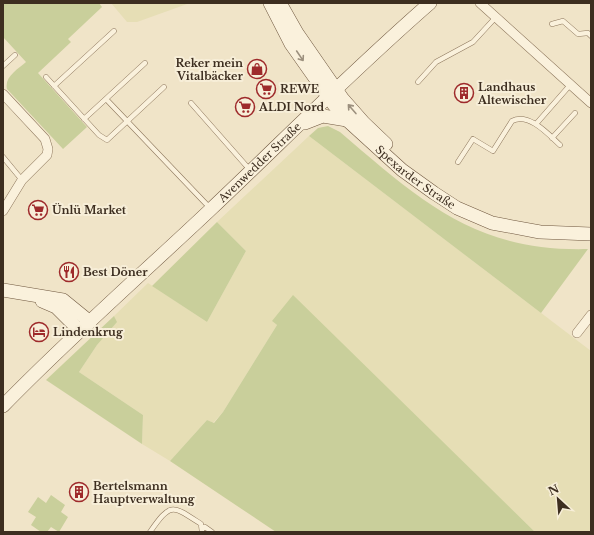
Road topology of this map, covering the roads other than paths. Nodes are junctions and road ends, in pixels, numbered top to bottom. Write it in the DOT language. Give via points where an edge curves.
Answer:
graph roads {
  1 [pos="270,3"];
  2 [pos="280,3"];
  3 [pos="417,3"];
  4 [pos="430,3"];
  5 [pos="480,3"];
  6 [pos="496,17"];
  7 [pos="552,24"];
  8 [pos="114,31"];
  9 [pos="591,36"];
  10 [pos="15,55"];
  11 [pos="145,63"];
  12 [pos="3,66"];
  13 [pos="46,77"];
  14 [pos="418,82"];
  15 [pos="571,84"];
  16 [pos="54,86"];
  17 [pos="164,87"];
  18 [pos="330,89"];
  19 [pos="3,94"];
  20 [pos="106,99"];
  21 [pos="191,103"];
  22 [pos="591,103"];
  23 [pos="575,113"];
  24 [pos="84,119"];
  25 [pos="347,120"];
  26 [pos="127,121"];
  27 [pos="536,124"];
  28 [pos="290,133"];
  29 [pos="552,138"];
  30 [pos="560,145"];
  31 [pos="3,157"];
  32 [pos="458,162"];
  33 [pos="248,168"];
  34 [pos="22,180"];
  35 [pos="208,206"];
  36 [pos="3,211"];
  37 [pos="522,228"];
  38 [pos="591,234"];
  39 [pos="3,290"];
  40 [pos="591,315"];
  41 [pos="82,324"];
  42 [pos="577,333"];
  43 [pos="3,395"];
  44 [pos="3,406"];
  45 [pos="202,530"];
  46 [pos="150,532"];
  47 [pos="212,532"];
  1 -- 18 [label="main road, one-way" via="291,44"];
  2 -- 18 [label="main road"];
  3 -- 18 [label="main road, Avenwedder Straße"];
  4 -- 18 [label="main road, Avenwedder Straße"];
  5 -- 6 [label="street"];
  6 -- 14 [label="lane" via="473,42 436,62"];
  6 -- 15 [label="street"];
  7 -- 9 [label="lane" via="563,21 578,34 588,33"];
  8 -- 16 [label="lane"];
  10 -- 12 [label="lane"];
  11 -- 20 [label="lane"];
  13 -- 16 [label="lane"];
  15 -- 22 [label="street"];
  15 -- 27 [label="lane"];
  16 -- 24 [label="lane"];
  17 -- 26 [label="lane"];
  18 -- 25 [label="main road, Spexarder Straße"];
  18 -- 28 [label="main road, Avenwedder Straße"];
  18 -- 33 [label="main road, Avenwedder Straße"];
  37 -- 18 [label="main road, Spexarder Straße, one-way" via="460,201 422,176"];
  19 -- 34 [label="street" via="45,139 48,149 47,155"];
  20 -- 24 [label="lane"];
  20 -- 26 [label="lane"];
  21 -- 33 [label="lane"];
  23 -- 29 [label="lane"];
  24 -- 26 [label="lane" via="99,136 107,140"];
  25 -- 28 [label="main road" via="320,116"];
  25 -- 37 [label="main road, Spexarder Straße" via="402,170 434,194 492,223"];
  26 -- 35 [label="lane"];
  27 -- 29 [label="lane"];
  27 -- 32 [label="lane" via="516,118 512,120 493,151 473,139"];
  28 -- 33 [label="main road, Avenwedder Straße"];
  29 -- 30 [label="lane"];
  31 -- 34 [label="lane"];
  33 -- 35 [label="main road, Avenwedder Straße"];
  34 -- 36 [label="street"];
  35 -- 41 [label="main road, Avenwedder Straße"];
  37 -- 38 [label="main road, Spexarder Straße" via="540,232"];
  39 -- 41 [label="main road" via="63,300"];
  40 -- 42 [label="street"];
  41 -- 43 [label="main road"];
  41 -- 44 [label="main road"];
  45 -- 46 [label="lane" via="201,524 178,509 172,509 163,513"];
  45 -- 47 [label="lane" via="205,527"];
}
